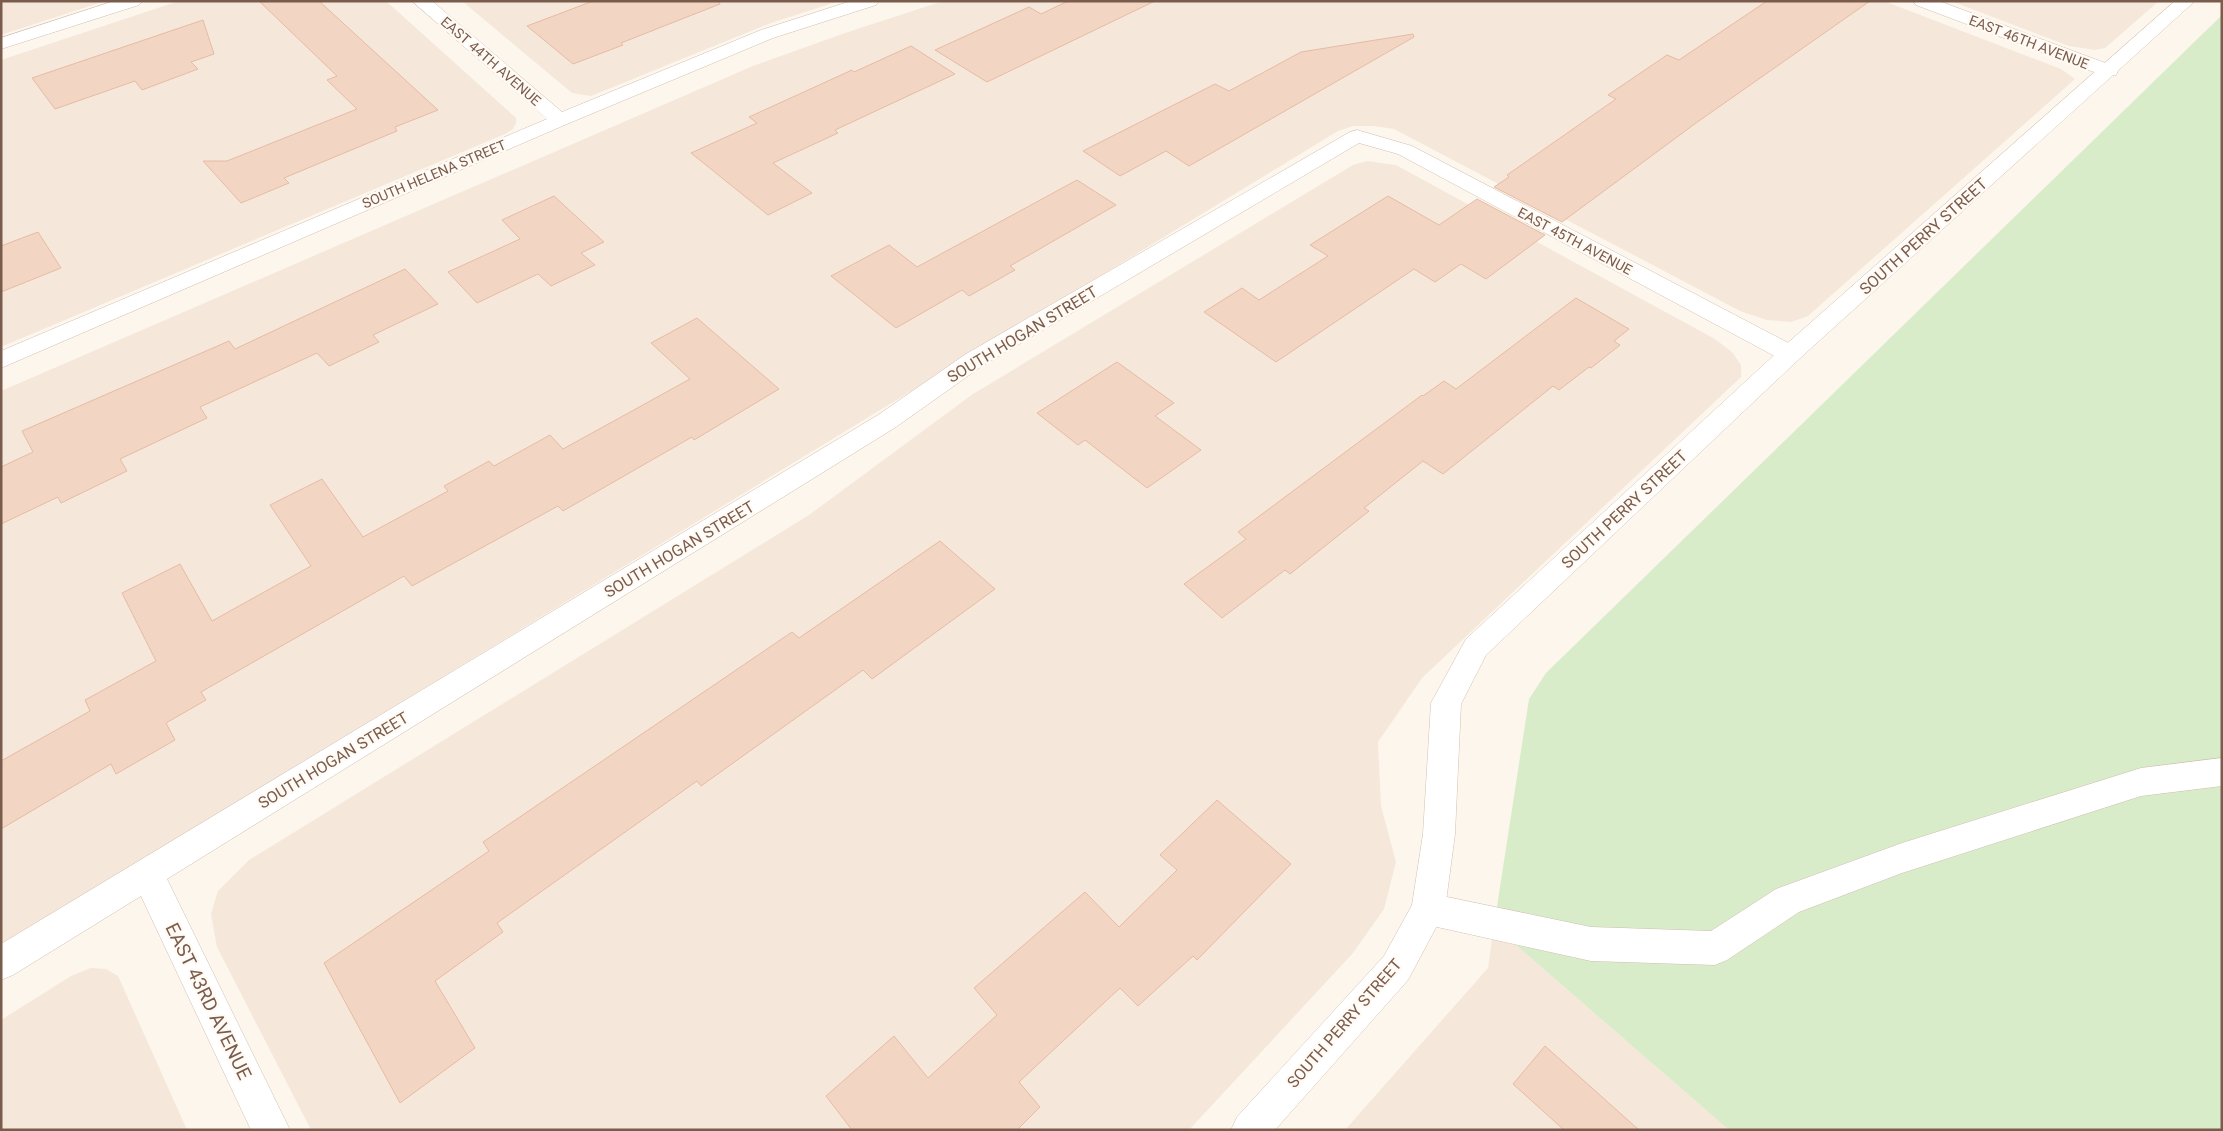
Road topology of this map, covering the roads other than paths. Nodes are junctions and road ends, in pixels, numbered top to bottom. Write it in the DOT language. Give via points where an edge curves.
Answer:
graph roads {
  1 [pos="132,1"];
  2 [pos="422,1"];
  3 [pos="870,1"];
  4 [pos="1922,1"];
  5 [pos="2186,1"];
  6 [pos="1,44"];
  7 [pos="2109,71"];
  8 [pos="560,120"];
  9 [pos="1357,136"];
  10 [pos="1790,354"];
  11 [pos="1,360"];
  12 [pos="2222,772"];
  13 [pos="147,873"];
  14 [pos="1428,909"];
  15 [pos="1,963"];
  16 [pos="271,1130"];
  17 [pos="1250,1130"];
  1 -- 6 [label="street"];
  2 -- 8 [label="street, EAST 44TH AVENUE"];
  3 -- 8 [label="street, SOUTH HELENA STREET" via="767,34"];
  4 -- 7 [label="street, EAST 46TH AVENUE"];
  5 -- 7 [label="street, SOUTH PERRY STREET"];
  7 -- 10 [label="street, SOUTH PERRY STREET"];
  8 -- 11 [label="street, SOUTH HELENA STREET"];
  9 -- 10 [label="street, EAST 45TH AVENUE" via="1405,150"];
  9 -- 13 [label="street, SOUTH HOGAN STREET" via="974,360 888,421"];
  10 -- 14 [label="street, SOUTH PERRY STREET" via="1476,647 1446,703 1439,834"];
  12 -- 14 [label="street" via="2141,782 1902,858 1788,900 1715,948 1591,944"];
  13 -- 15 [label="street, SOUTH HOGAN STREET"];
  13 -- 16 [label="street, EAST 43RD AVENUE"];
  14 -- 17 [label="street, SOUTH PERRY STREET" via="1396,968"];
}
